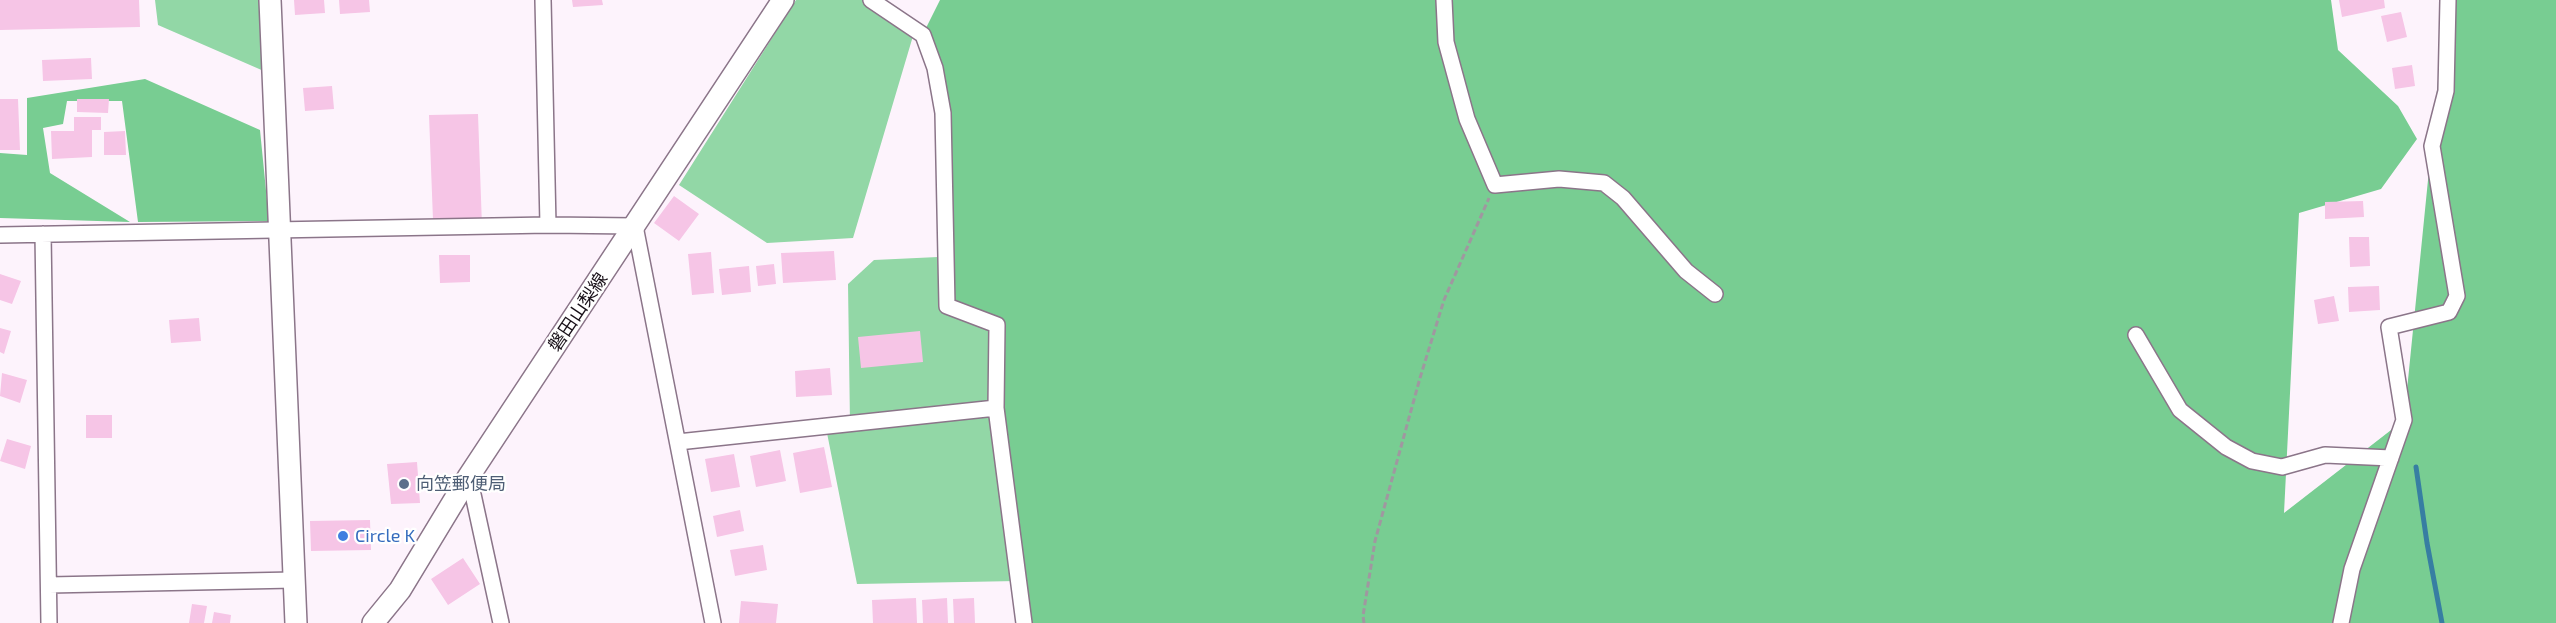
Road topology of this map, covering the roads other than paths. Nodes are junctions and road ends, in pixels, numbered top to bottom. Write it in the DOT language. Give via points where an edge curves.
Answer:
graph roads {
  1 [pos="270,0"];
  2 [pos="543,0"];
  3 [pos="783,0"];
  4 [pos="871,0"];
  5 [pos="1444,0"];
  6 [pos="2448,0"];
  7 [pos="548,225"];
  8 [pos="635,226"];
  9 [pos="278,230"];
  10 [pos="43,234"];
  11 [pos="0,235"];
  12 [pos="1714,294"];
  13 [pos="2136,335"];
  14 [pos="996,408"];
  15 [pos="678,442"];
  16 [pos="2391,458"];
  17 [pos="469,476"];
  18 [pos="294,580"];
  19 [pos="49,585"];
  20 [pos="50,623"];
  21 [pos="296,623"];
  22 [pos="373,623"];
  23 [pos="501,623"];
  24 [pos="713,623"];
  25 [pos="1024,623"];
  26 [pos="2341,623"];
  1 -- 9 [label="main road"];
  2 -- 7 [label="street"];
  3 -- 8 [label="main road, 磐田山梨線"];
  4 -- 14 [label="street" via="923,35 935,68 943,113 947,306 997,325"];
  5 -- 12 [label="street" via="1446,42 1467,119 1496,185 1559,179 1604,183 1623,198 1686,271"];
  6 -- 16 [label="street" via="2446,91 2432,146 2457,296 2449,312 2389,327 2404,420"];
  7 -- 8 [label="street"];
  7 -- 9 [label="street"];
  8 -- 15 [label="street"];
  8 -- 17 [label="main road, 磐田山梨線"];
  9 -- 10 [label="street"];
  9 -- 18 [label="main road"];
  10 -- 11 [label="street"];
  10 -- 19 [label="street"];
  13 -- 16 [label="street" via="2180,410 2226,447 2253,461 2282,467 2325,456"];
  14 -- 15 [label="street"];
  14 -- 25 [label="street"];
  15 -- 24 [label="street"];
  16 -- 26 [label="street" via="2352,569"];
  17 -- 22 [label="main road, 磐田山梨線" via="400,590"];
  17 -- 23 [label="street"];
  18 -- 19 [label="street"];
  18 -- 21 [label="main road"];
  19 -- 20 [label="street"];
}
